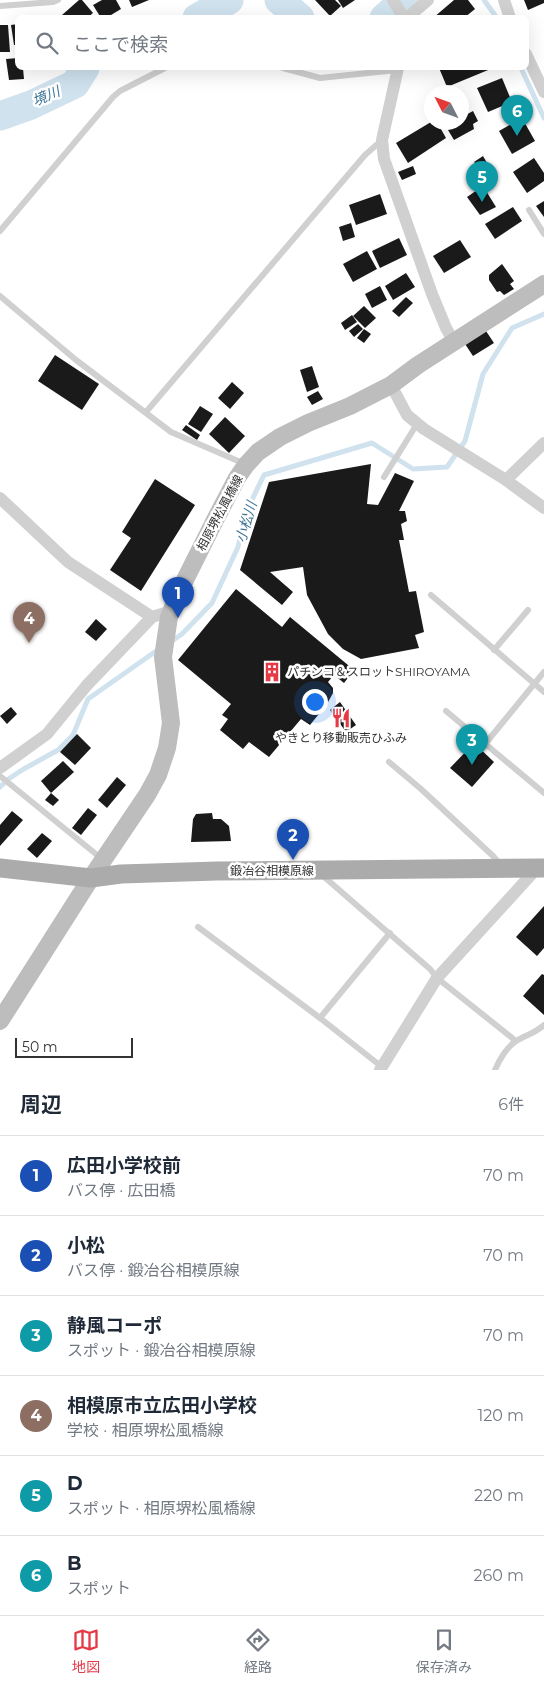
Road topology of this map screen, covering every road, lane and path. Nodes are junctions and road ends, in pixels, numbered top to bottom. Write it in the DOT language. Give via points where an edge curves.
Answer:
graph roads {
  1 [pos="58,0"];
  2 [pos="428,0"];
  3 [pos="504,0"];
  4 [pos="393,1"];
  5 [pos="20,2"];
  6 [pos="0,6"];
  7 [pos="403,15"];
  8 [pos="406,15"];
  9 [pos="509,15"];
  10 [pos="529,58"];
  11 [pos="161,70"];
  12 [pos="290,70"];
  13 [pos="390,70"];
  14 [pos="398,70"];
  15 [pos="540,73"];
  16 [pos="544,92"];
  17 [pos="382,140"];
  18 [pos="529,210"];
  19 [pos="0,231"];
  20 [pos="544,234"];
  21 [pos="544,284"];
  22 [pos="0,296"];
  23 [pos="454,342"];
  24 [pos="391,385"];
  25 [pos="146,412"];
  26 [pos="417,424"];
  27 [pos="544,443"];
  28 [pos="246,465"];
  29 [pos="384,477"];
  30 [pos="506,480"];
  31 [pos="0,498"];
  32 [pos="544,508"];
  33 [pos="432,595"];
  34 [pos="528,610"];
  35 [pos="164,615"];
  36 [pos="494,650"];
  37 [pos="544,672"];
  38 [pos="534,684"];
  39 [pos="544,692"];
  40 [pos="446,710"];
  41 [pos="485,744"];
  42 [pos="389,762"];
  43 [pos="0,768"];
  44 [pos="0,776"];
  45 [pos="544,794"];
  46 [pos="103,860"];
  47 [pos="542,865"];
  48 [pos="0,868"];
  49 [pos="503,868"];
  50 [pos="318,871"];
  51 [pos="91,878"];
  52 [pos="198,927"];
  53 [pos="390,934"];
  54 [pos="437,978"];
  55 [pos="320,1018"];
  56 [pos="0,1020"];
  57 [pos="544,1025"];
  58 [pos="516,1041"];
  59 [pos="381,1068"];
  60 [pos="495,1070"];
  1 -- 5 [label="lane"];
  2 -- 8 [label="street"];
  3 -- 9 [label="street"];
  4 -- 7 [label="street"];
  5 -- 6 [label="lane"];
  10 -- 15 [label="street"];
  11 -- 19 [label="lane" via="112,97"];
  12 -- 13 [label="lane" via="330,78"];
  14 -- 17 [label="street"];
  15 -- 16 [label="street"];
  17 -- 23 [label="street" via="390,178 432,294"];
  17 -- 25 [label="lane" via="359,162"];
  18 -- 20 [label="lane"];
  21 -- 23 [label="street, 相原堺松風橋線"];
  22 -- 25 [label="lane" via="76,360"];
  23 -- 24 [label="street, 相原堺松風橋線"];
  24 -- 26 [label="street" via="407,415"];
  24 -- 28 [label="street, 相原堺松風橋線" via="280,437"];
  25 -- 28 [label="lane" via="171,432"];
  26 -- 29 [label="lane"];
  26 -- 30 [label="street"];
  27 -- 30 [label="street"];
  28 -- 35 [label="street, 相原堺松風橋線"];
  30 -- 32 [label="street"];
  31 -- 35 [label="street" via="68,562"];
  33 -- 36 [label="lane"];
  34 -- 36 [label="lane"];
  35 -- 43 [label="street, 相原堺松風橋線" via="87,685 47,734"];
  35 -- 46 [label="street" via="163,657 171,723 167,748 147,796"];
  36 -- 38 [label="lane"];
  37 -- 38 [label="lane"];
  38 -- 39 [label="lane"];
  38 -- 41 [label="lane"];
  40 -- 41 [label="lane"];
  41 -- 45 [label="lane"];
  42 -- 49 [label="lane"];
  44 -- 46 [label="lane"];
  46 -- 51 [label="street"];
  47 -- 49 [label="main road, 鍛冶谷相模原線"];
  47 -- 54 [label="street"];
  48 -- 51 [label="main road, 鍛冶谷相模原線"];
  49 -- 50 [label="main road, 鍛冶谷相模原線"];
  50 -- 51 [label="main road, 鍛冶谷相模原線" via="121,874"];
  50 -- 53 [label="lane"];
  51 -- 56 [label="street"];
  52 -- 55 [label="lane"];
  53 -- 54 [label="lane"];
  53 -- 55 [label="lane"];
  54 -- 58 [label="lane"];
  54 -- 59 [label="street"];
  55 -- 59 [label="lane"];
  57 -- 58 [label="lane"];
  58 -- 60 [label="lane" via="504,1053"];
}
